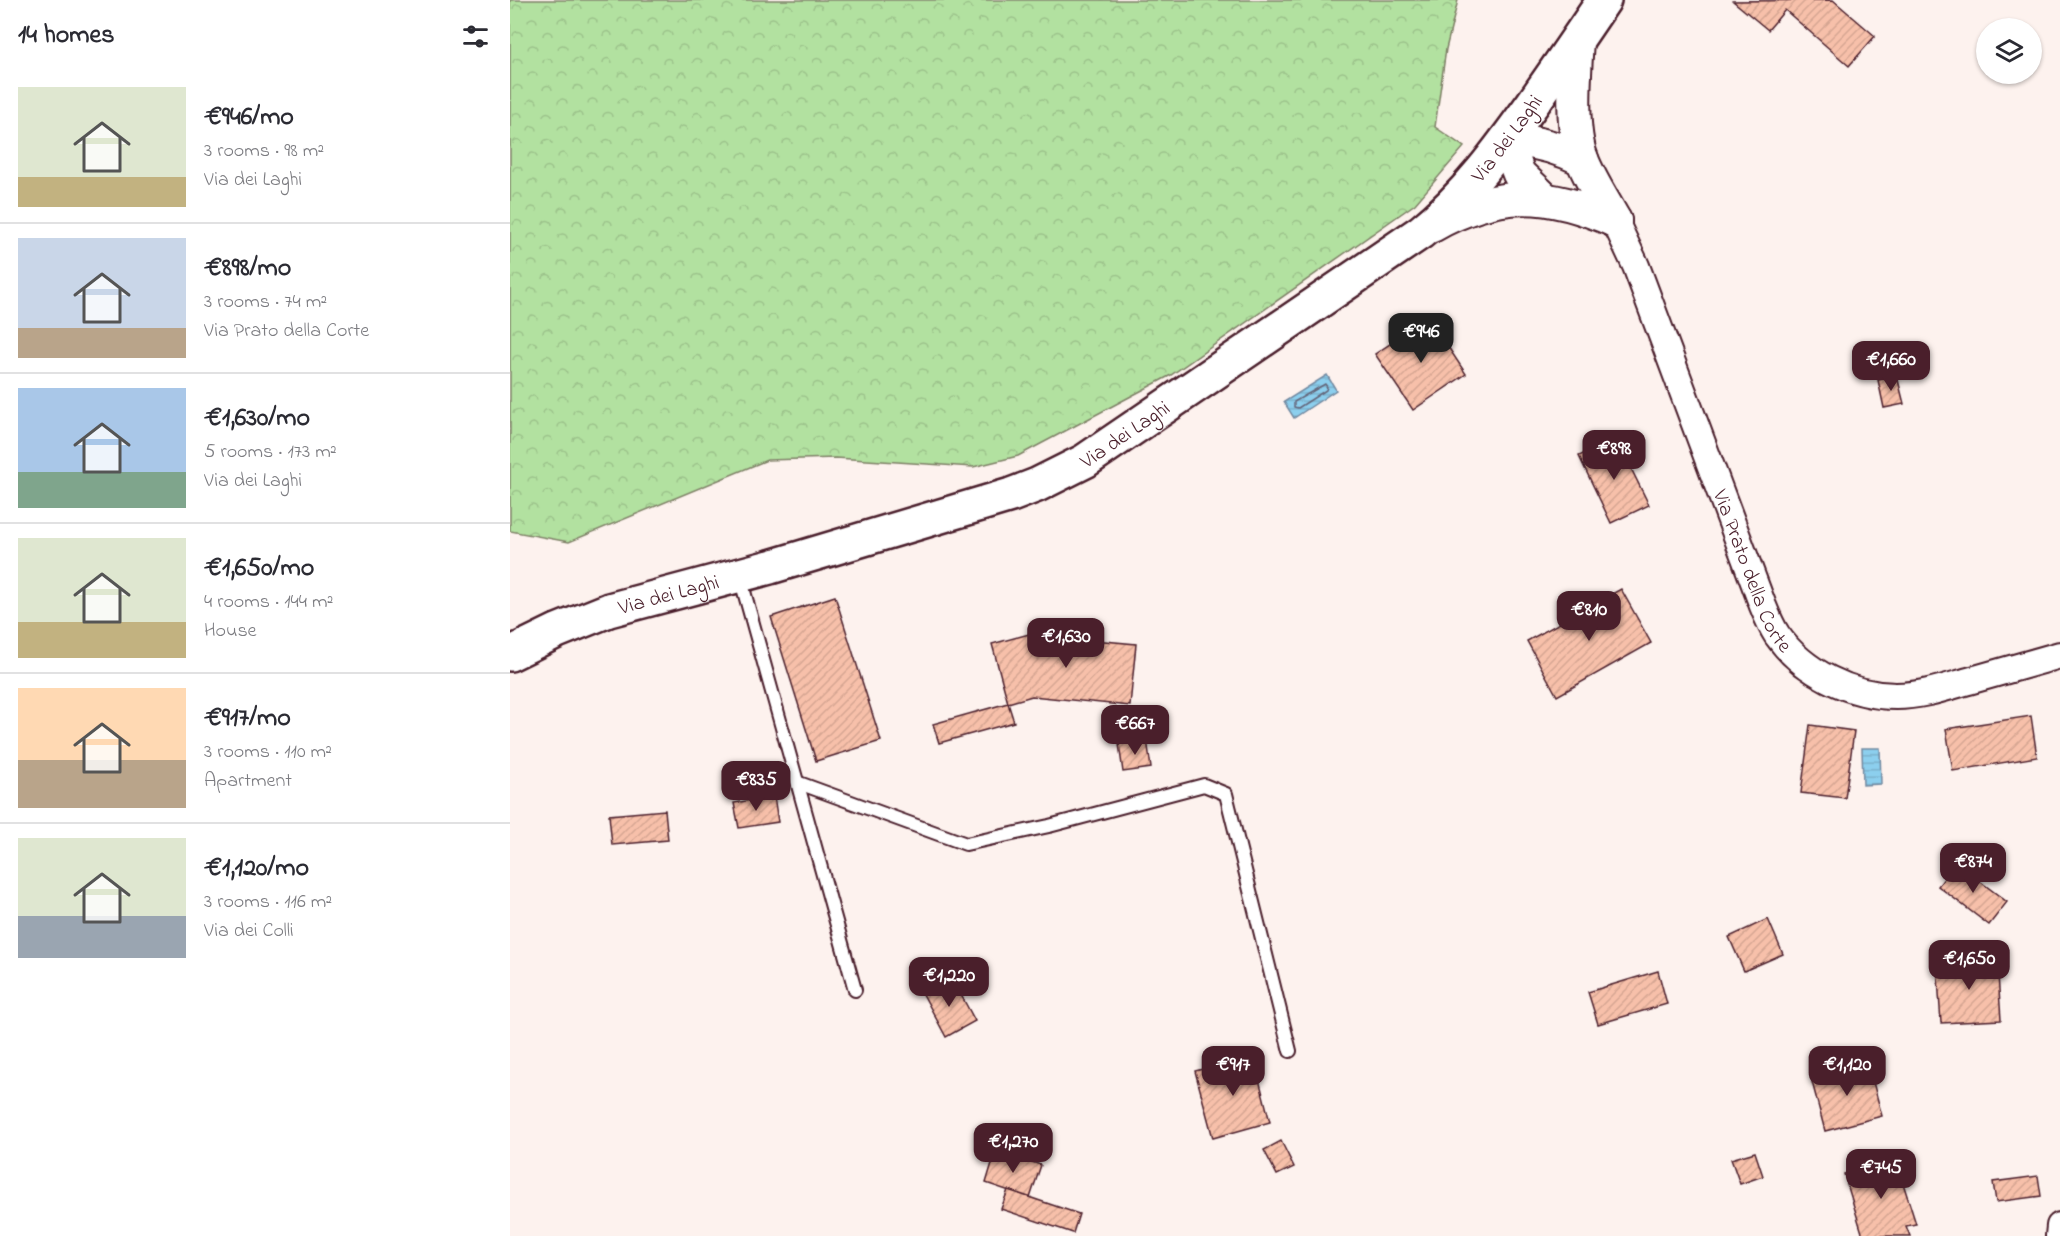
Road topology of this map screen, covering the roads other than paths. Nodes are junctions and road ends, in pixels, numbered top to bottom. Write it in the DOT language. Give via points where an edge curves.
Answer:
graph roads {
  1 [pos="1604,0"];
  2 [pos="1577,39"];
  3 [pos="1506,140"];
  4 [pos="1582,159"];
  5 [pos="1545,199"];
  6 [pos="1615,220"];
  7 [pos="1421,232"];
  8 [pos="740,576"];
  9 [pos="510,654"];
  10 [pos="2060,654"];
  11 [pos="799,783"];
  12 [pos="855,990"];
  13 [pos="1290,1051"];
  14 [pos="2060,1226"];
  15 [pos="2059,1236"];
  1 -- 2 [label="main road, Via dei Laghi"];
  2 -- 3 [label="main road, Via dei Laghi"];
  2 -- 4 [label="street" via="1575,116"];
  3 -- 4 [label="street" via="1543,144"];
  3 -- 5 [label="street" via="1519,174"];
  3 -- 7 [label="main road, Via dei Laghi" via="1455,202"];
  4 -- 6 [label="street"];
  5 -- 6 [label="street" via="1576,205"];
  5 -- 7 [label="street" via="1485,203"];
  6 -- 10 [label="street, Via Prato della Corte" via="1636,266 1763,606 1778,636 1803,662 1852,689 1897,696 1930,692"];
  7 -- 8 [label="main road, Via dei Laghi" via="1071,469 1011,495"];
  8 -- 9 [label="main road, Via dei Laghi" via="599,613"];
  8 -- 11 [label="lane"];
  11 -- 12 [label="lane"];
  11 -- 13 [label="lane" via="966,844 1204,785 1226,794"];
  14 -- 15 [label="street"];
}
